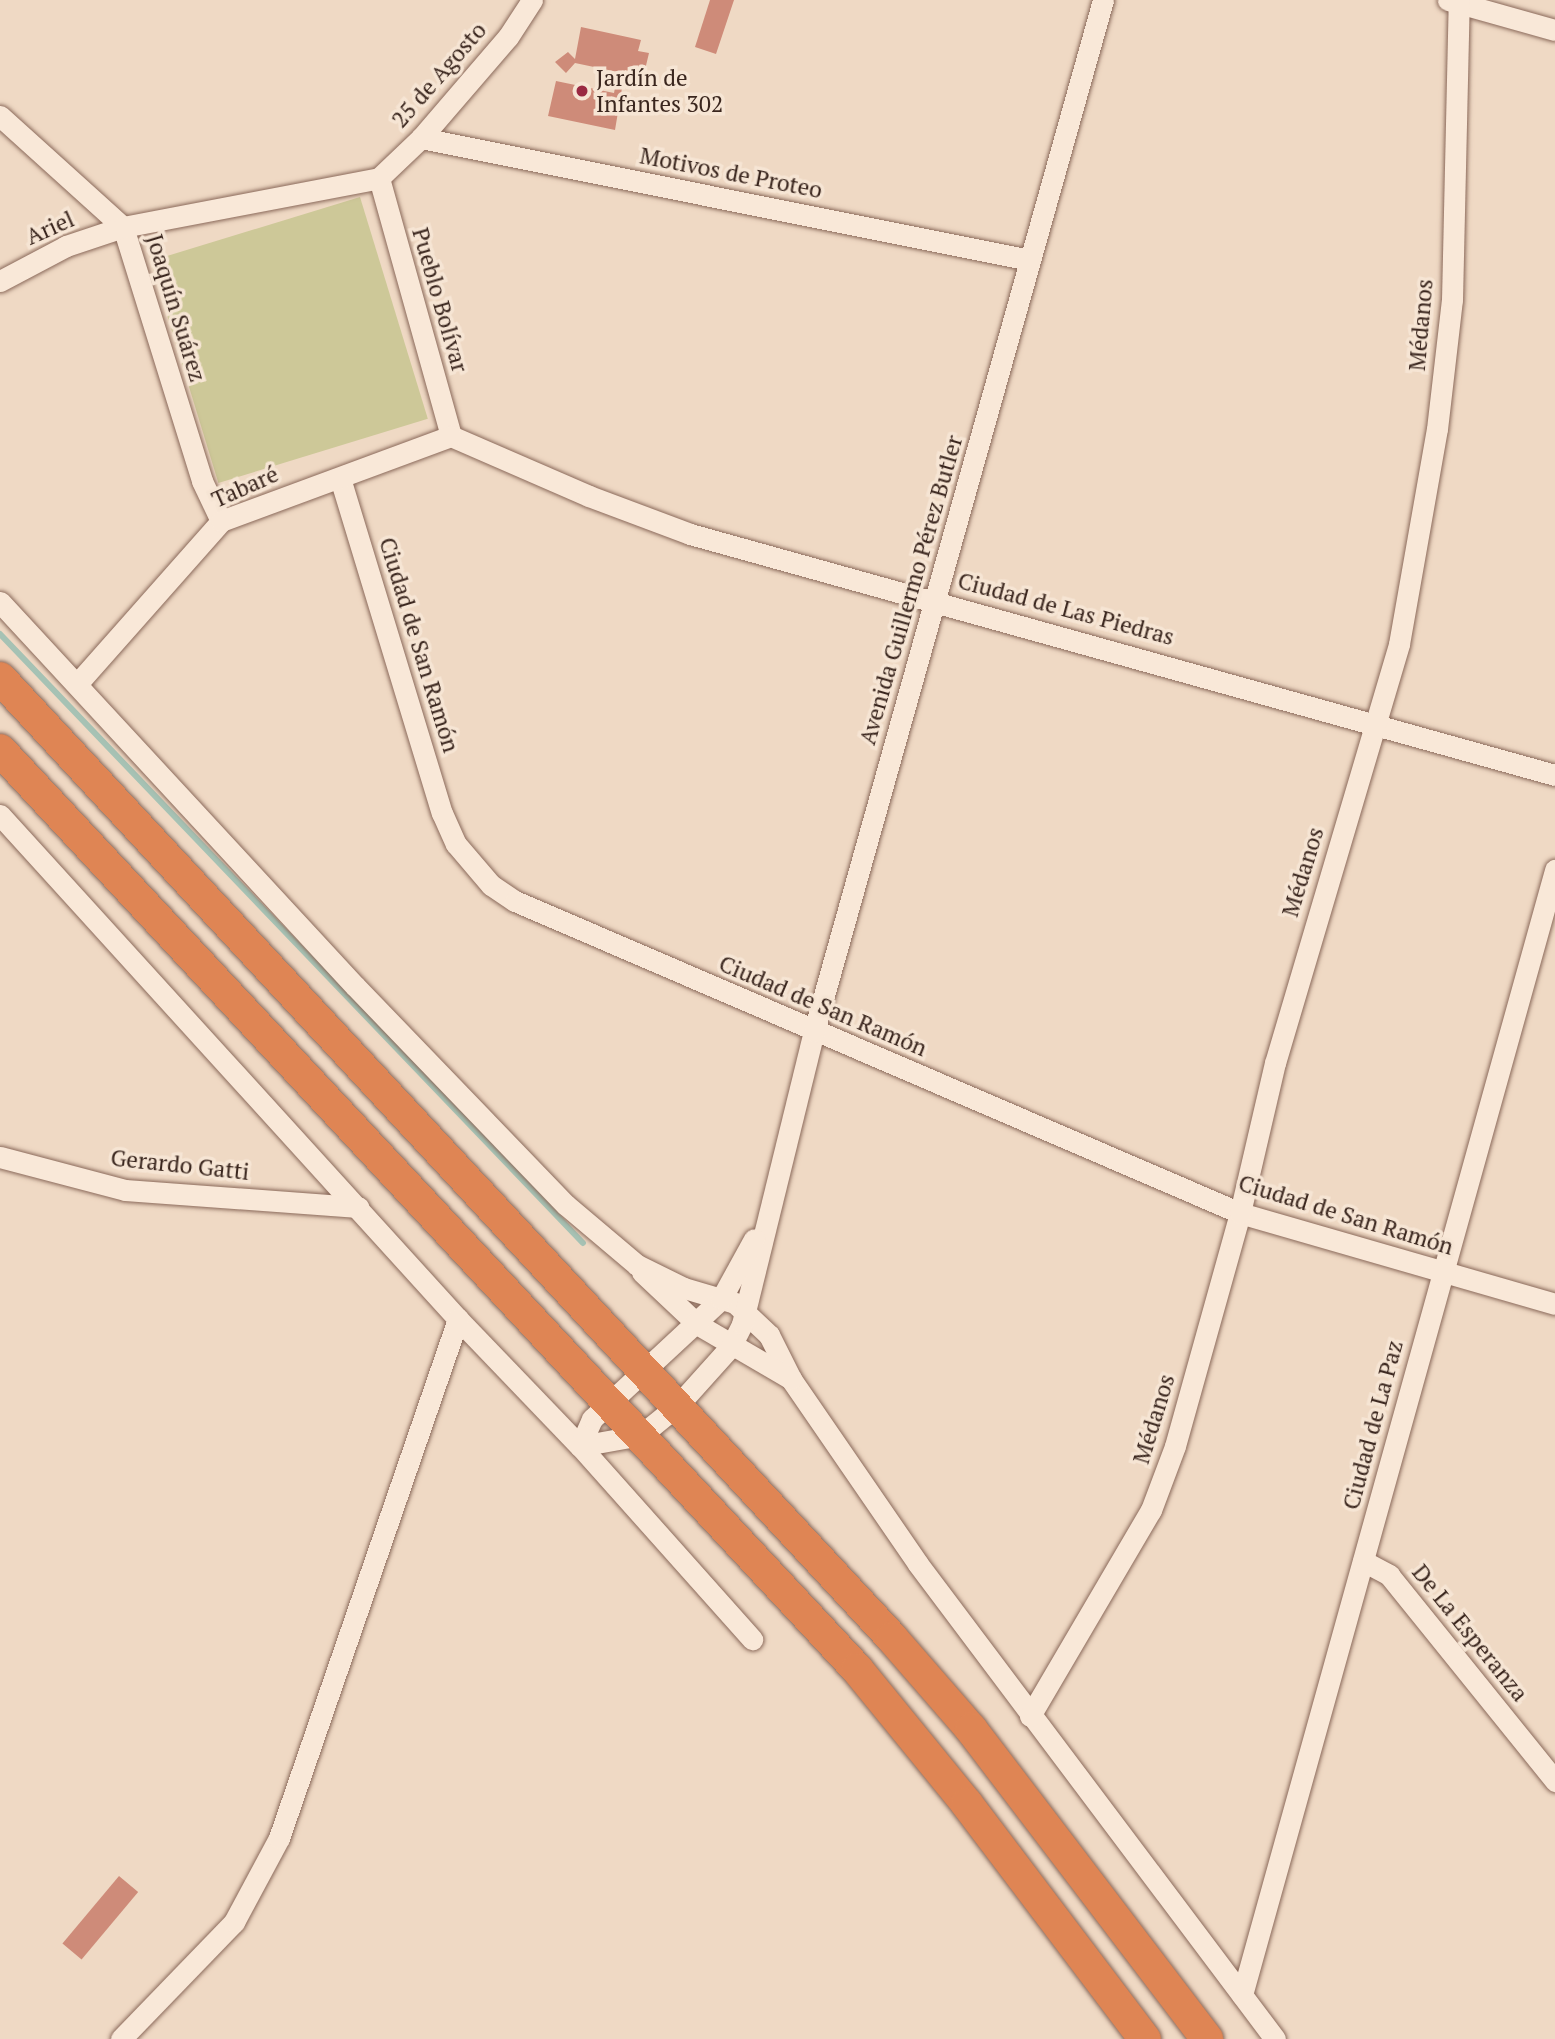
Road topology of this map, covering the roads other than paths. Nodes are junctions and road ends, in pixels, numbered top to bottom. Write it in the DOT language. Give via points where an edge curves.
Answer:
graph roads {
  1 [pos="532,0"];
  2 [pos="1102,0"];
  3 [pos="1455,1"];
  4 [pos="1555,30"];
  5 [pos="0,116"];
  6 [pos="421,138"];
  7 [pos="379,178"];
  8 [pos="123,227"];
  9 [pos="1030,260"];
  10 [pos="0,281"];
  11 [pos="451,436"];
  12 [pos="340,478"];
  13 [pos="221,521"];
  14 [pos="936,600"];
  15 [pos="0,602"];
  16 [pos="0,678"];
  17 [pos="77,684"];
  18 [pos="1377,723"];
  19 [pos="0,750"];
  20 [pos="1555,775"];
  21 [pos="0,815"];
  22 [pos="1555,870"];
  23 [pos="814,1031"];
  24 [pos="0,1157"];
  25 [pos="771,1195"];
  26 [pos="358,1208"];
  27 [pos="1240,1213"];
  28 [pos="637,1265"];
  29 [pos="1442,1272"];
  30 [pos="721,1299"];
  31 [pos="1555,1304"];
  32 [pos="746,1311"];
  33 [pos="458,1319"];
  34 [pos="697,1324"];
  35 [pos="732,1346"];
  36 [pos="645,1369"];
  37 [pos="791,1379"];
  38 [pos="609,1401"];
  39 [pos="678,1404"];
  40 [pos="641,1436"];
  41 [pos="580,1446"];
  42 [pos="1363,1560"];
  43 [pos="752,1639"];
  44 [pos="1030,1716"];
  45 [pos="1555,1781"];
  46 [pos="1242,1995"];
  47 [pos="121,2039"];
  48 [pos="1145,2039"];
  49 [pos="1207,2039"];
  50 [pos="1275,2039"];
  1 -- 6 [label="street, 25 de Agosto" via="508,37"];
  2 -- 9 [label="street, Avenida Guillermo Pérez Butler"];
  3 -- 4 [label="street"];
  3 -- 18 [label="street, Médanos" via="1450,313 1415,568"];
  5 -- 8 [label="street, Joaquín Suárez"];
  6 -- 7 [label="street, 25 de Agosto"];
  6 -- 9 [label="street, Motivos de Proteo"];
  7 -- 8 [label="street, Ariel"];
  7 -- 11 [label="street, Pueblo Bolívar"];
  8 -- 10 [label="street, Ariel" via="66,246"];
  8 -- 13 [label="street, Joaquín Suárez" via="202,481"];
  9 -- 14 [label="street, Avenida Guillermo Pérez Butler"];
  11 -- 12 [label="street, Tabaré"];
  11 -- 14 [label="street, Ciudad de Las Piedras" via="690,534"];
  12 -- 13 [label="street, Tabaré"];
  12 -- 23 [label="street, Ciudad de San Ramón" via="442,813 470,864 491,886 515,901"];
  13 -- 17 [label="street, Tabaré"];
  14 -- 18 [label="street, Ciudad de Las Piedras"];
  14 -- 23 [label="street, Avenida Guillermo Pérez Butler"];
  15 -- 17 [label="street"];
  16 -- 36 [label="highway"];
  17 -- 28 [label="street" via="355,986 528,1165"];
  18 -- 20 [label="street, Ciudad de Las Piedras"];
  18 -- 27 [label="street, Médanos" via="1275,1063"];
  19 -- 38 [label="highway"];
  21 -- 26 [label="street"];
  22 -- 29 [label="street, Ciudad de La Paz"];
  23 -- 25 [label="street, Avenida Guillermo Pérez Butler"];
  23 -- 27 [label="street, Ciudad de San Ramón"];
  24 -- 26 [label="street, Gerardo Gatti" via="125,1190"];
  25 -- 30 [label="street" via="753,1241"];
  25 -- 32 [label="street"];
  26 -- 33 [label="street"];
  27 -- 29 [label="street, Ciudad de San Ramón"];
  27 -- 44 [label="street, Médanos" via="1175,1446 1151,1510"];
  28 -- 30 [label="street" via="684,1288"];
  28 -- 34 [label="street" via="645,1279"];
  29 -- 31 [label="street, Ciudad de San Ramón"];
  29 -- 42 [label="street, Ciudad de La Paz"];
  30 -- 32 [label="street"];
  30 -- 34 [label="street"];
  32 -- 35 [label="street"];
  32 -- 37 [label="street" via="769,1335"];
  33 -- 41 [label="street"];
  33 -- 47 [label="street" via="278,1839 234,1922"];
  34 -- 35 [label="street"];
  34 -- 36 [label="street"];
  35 -- 37 [label="street"];
  35 -- 39 [label="street"];
  36 -- 38 [label="street"];
  36 -- 39 [label="highway"];
  37 -- 44 [label="street"];
  38 -- 40 [label="highway"];
  38 -- 41 [label="street" via="592,1419"];
  39 -- 40 [label="street"];
  39 -- 49 [label="highway" via="971,1729"];
  40 -- 41 [label="street"];
  40 -- 48 [label="highway" via="857,1669 967,1804"];
  41 -- 43 [label="street"];
  42 -- 45 [label="street, De La Esperanza" via="1389,1575"];
  42 -- 46 [label="street, Ciudad de La Paz"];
  44 -- 46 [label="street"];
  46 -- 50 [label="street"];
}
